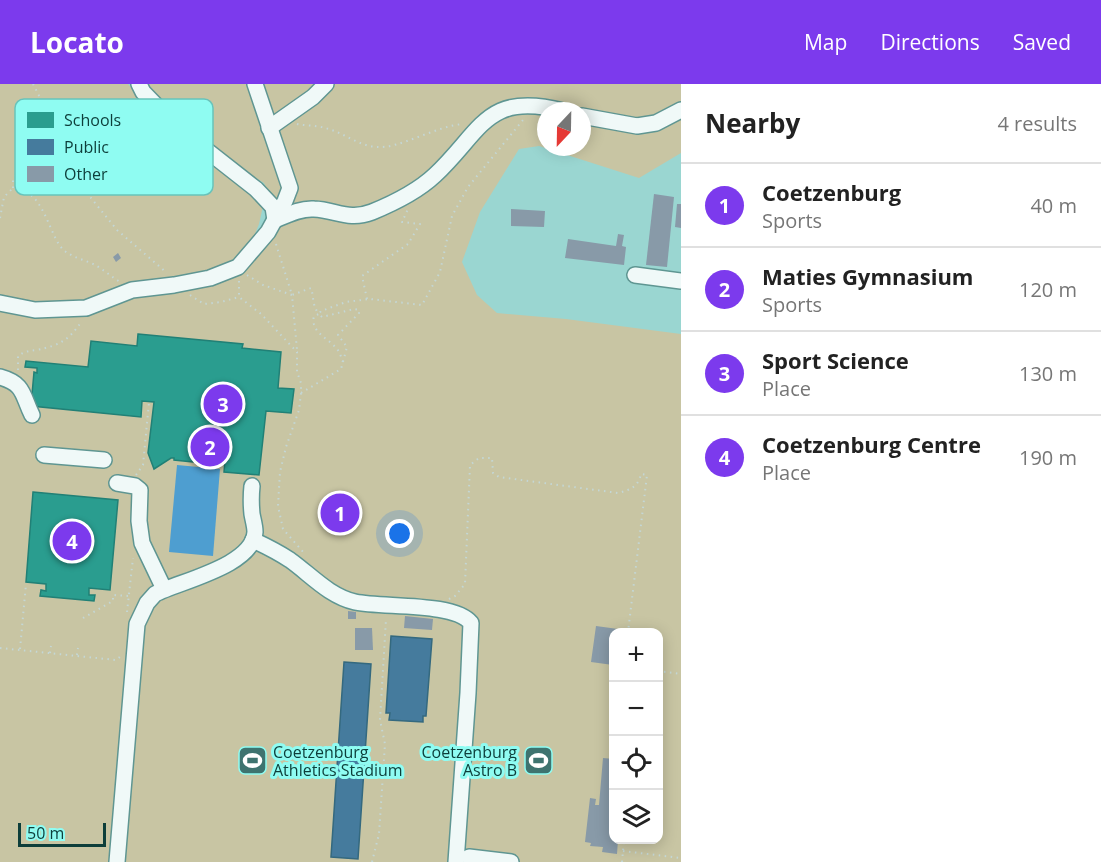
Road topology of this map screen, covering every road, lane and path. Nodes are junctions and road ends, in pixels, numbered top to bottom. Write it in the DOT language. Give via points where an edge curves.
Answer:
graph roads {
  1 [pos="33,84"];
  2 [pos="139,84"];
  3 [pos="255,84"];
  4 [pos="326,84"];
  5 [pos="41,99"];
  6 [pos="149,99"];
  7 [pos="534,106"];
  8 [pos="537,106"];
  9 [pos="681,110"];
  10 [pos="283,118"];
  11 [pos="486,118"];
  12 [pos="591,118"];
  13 [pos="269,128"];
  14 [pos="213,155"];
  15 [pos="15,177"];
  16 [pos="420,186"];
  17 [pos="14,188"];
  18 [pos="33,195"];
  19 [pos="89,195"];
  20 [pos="0,218"];
  21 [pos="271,226"];
  22 [pos="238,267"];
  23 [pos="635,274"];
  24 [pos="681,281"];
  25 [pos="174,285"];
  26 [pos="132,290"];
  27 [pos="291,295"];
  28 [pos="239,297"];
  29 [pos="367,299"];
  30 [pos="0,303"];
  31 [pos="86,308"];
  32 [pos="319,314"];
  33 [pos="297,352"];
  34 [pos="343,363"];
  35 [pos="6,379"];
  36 [pos="302,393"];
  37 [pos="149,402"];
  38 [pos="32,415"];
  39 [pos="44,455"];
  40 [pos="104,460"];
  41 [pos="136,479"];
  42 [pos="117,483"];
  43 [pos="252,486"];
  44 [pos="253,540"];
  45 [pos="134,552"];
  46 [pos="310,558"];
  47 [pos="26,584"];
  48 [pos="164,589"];
  49 [pos="129,596"];
  50 [pos="444,600"];
  51 [pos="386,606"];
  52 [pos="82,618"];
  53 [pos="126,619"];
  54 [pos="629,628"];
  55 [pos="51,646"];
  56 [pos="0,648"];
  57 [pos="78,648"];
  58 [pos="20,650"];
  59 [pos="50,653"];
  60 [pos="122,653"];
  61 [pos="77,655"];
  62 [pos="663,672"];
  63 [pos="681,674"];
  64 [pos="624,844"];
  65 [pos="623,851"];
  66 [pos="681,858"];
  67 [pos="462,859"];
  68 [pos="117,862"];
  69 [pos="372,862"];
  70 [pos="511,862"];
  71 [pos="622,862"];
  1 -- 5 [label="path"];
  2 -- 6 [label="street"];
  3 -- 13 [label="street"];
  4 -- 10 [label="street"];
  7 -- 8 [label="street"];
  7 -- 11 [label="street" via="508,108"];
  7 -- 29 [label="path" via="468,187 452,216 440,272 423,305"];
  9 -- 12 [label="street" via="656,123 637,126"];
  10 -- 11 [label="path" via="325,128 378,148 447,125"];
  10 -- 13 [label="street"];
  11 -- 16 [label="street" via="435,175"];
  13 -- 21 [label="street" via="290,188"];
  14 -- 21 [label="street" via="273,207"];
  15 -- 17 [label="path"];
  16 -- 21 [label="street" via="358,216 313,208 296,211"];
  16 -- 29 [label="path" via="402,222 420,224 408,244 362,276"];
  17 -- 20 [label="path" via="4,197"];
  18 -- 26 [label="path" via="61,247"];
  19 -- 25 [label="path" via="117,230 170,276"];
  21 -- 22 [label="street"];
  21 -- 27 [label="path"];
  22 -- 25 [label="street" via="210,278"];
  22 -- 27 [label="path" via="263,285"];
  22 -- 28 [label="path"];
  23 -- 24 [label="street"];
  25 -- 26 [label="street"];
  25 -- 28 [label="path" via="204,304"];
  26 -- 31 [label="street"];
  27 -- 32 [label="path" via="311,288 314,308"];
  27 -- 33 [label="path"];
  28 -- 33 [label="path"];
  29 -- 32 [label="path" via="346,302"];
  30 -- 31 [label="street" via="35,310"];
  31 -- 35 [label="path" via="83,321 71,337 53,346 24,351 18,356 17,374"];
  32 -- 34 [label="path" via="312,322 336,348"];
  32 -- 34 [label="path" via="359,310 338,335 347,347"];
  33 -- 36 [label="path"];
  34 -- 36 [label="path" via="341,369"];
  35 -- 38 [label="street" via="26,397"];
  36 -- 46 [label="path" via="280,472 278,506 283,529"];
  37 -- 41 [label="path" via="143,465 136,472"];
  39 -- 40 [label="street"];
  42 -- 48 [label="street" via="140,490 142,543"];
  43 -- 44 [label="street"];
  44 -- 48 [label="street" via="245,553 233,561"];
  44 -- 51 [label="street" via="290,560 336,595 353,602"];
  45 -- 49 [label="path"];
  47 -- 58 [label="path"];
  48 -- 68 [label="street" via="147,603 137,624"];
  49 -- 52 [label="path" via="113,595 112,601"];
  49 -- 53 [label="path"];
  50 -- 54 [label="path" via="455,596 465,584 470,465 479,458 492,458 492,473 499,477 618,493 631,490 639,483 641,474 647,475"];
  51 -- 67 [label="street" via="448,610 463,615 471,623"];
  51 -- 69 [label="path" via="380,720 385,744 379,834"];
  55 -- 59 [label="path"];
  56 -- 58 [label="path"];
  57 -- 61 [label="path"];
  58 -- 59 [label="path"];
  59 -- 61 [label="path"];
  60 -- 61 [label="path" via="116,660"];
  62 -- 63 [label="path"];
  64 -- 65 [label="path"];
  65 -- 66 [label="path"];
  65 -- 71 [label="path"];
  67 -- 70 [label="street"];
}
